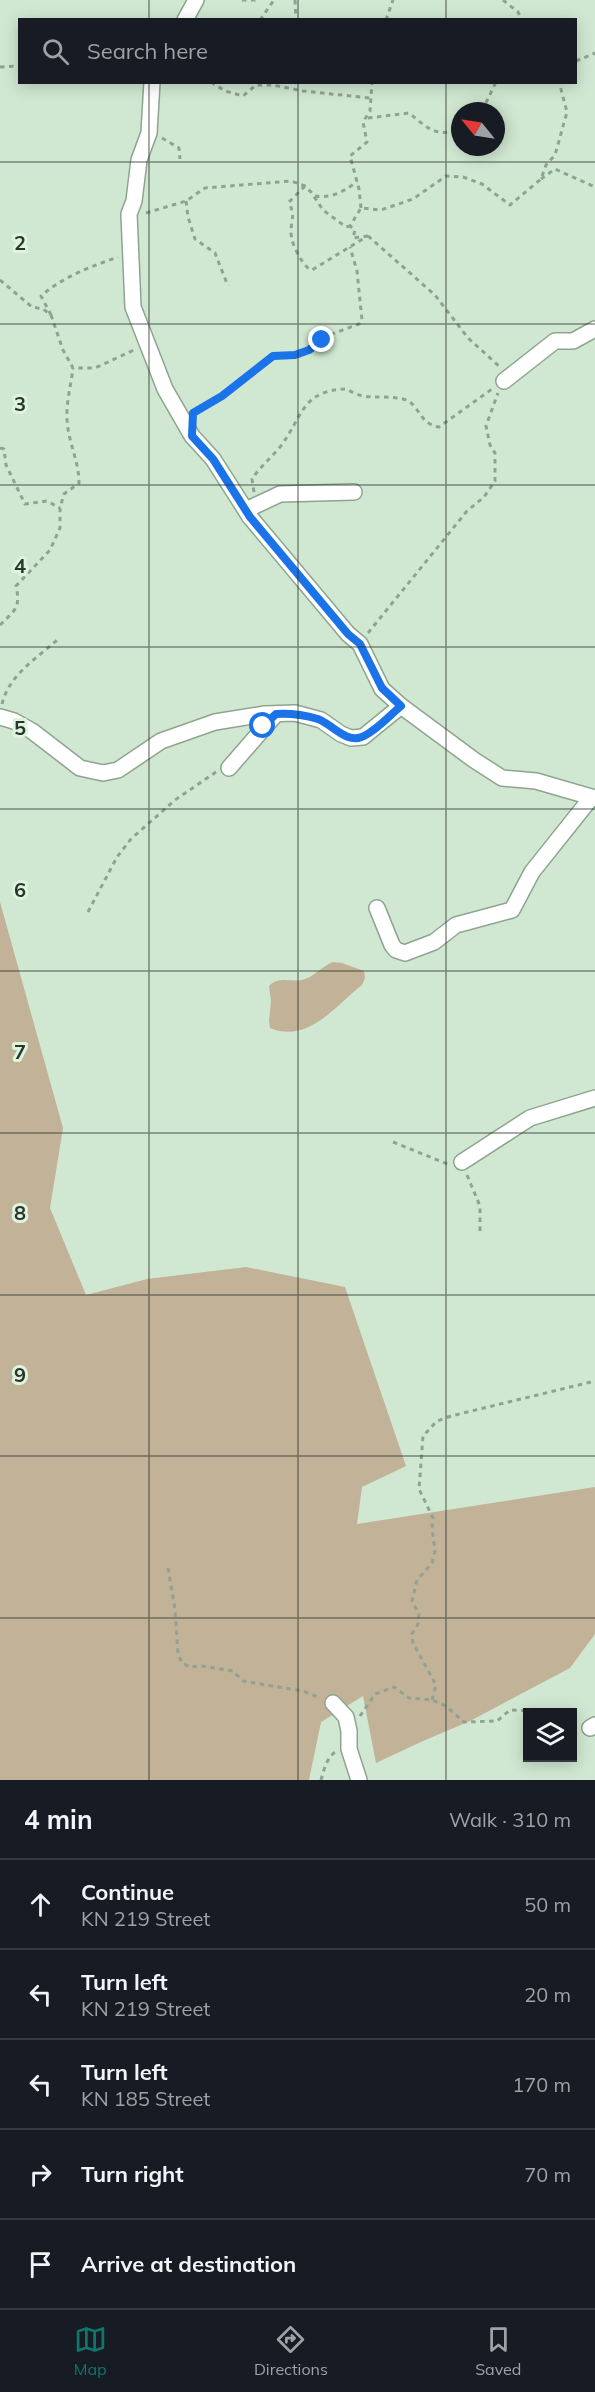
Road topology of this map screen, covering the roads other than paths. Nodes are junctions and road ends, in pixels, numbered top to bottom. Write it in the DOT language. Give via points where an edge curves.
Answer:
graph roads {
  1 [pos="196,0"];
  2 [pos="186,18"];
  3 [pos="152,84"];
  4 [pos="595,329"];
  5 [pos="504,381"];
  6 [pos="354,492"];
  7 [pos="250,517"];
  8 [pos="401,706"];
  9 [pos="276,714"];
  10 [pos="0,717"];
  11 [pos="229,768"];
  12 [pos="593,798"];
  13 [pos="378,908"];
  14 [pos="595,1098"];
  15 [pos="462,1162"];
  16 [pos="333,1703"];
  17 [pos="359,1780"];
  1 -- 2 [label="street"];
  3 -- 7 [label="street" via="149,133 139,160 129,214 133,307 165,389 192,436 213,459"];
  4 -- 5 [label="street" via="573,341 555,341"];
  6 -- 7 [label="street" via="280,494 246,510"];
  7 -- 8 [label="street" via="360,644 382,688"];
  8 -- 9 [label="street" via="363,737 351,738 321,720 295,713"];
  8 -- 12 [label="street" via="502,778 537,781"];
  9 -- 10 [label="street" via="214,722 160,741 118,770 103,773 80,768 32,731"];
  9 -- 11 [label="street"];
  12 -- 13 [label="street" via="532,872 512,910 456,925 434,942 405,953 396,950"];
  14 -- 15 [label="street" via="530,1118"];
  16 -- 17 [label="street" via="346,1717 349,1749"];
}
